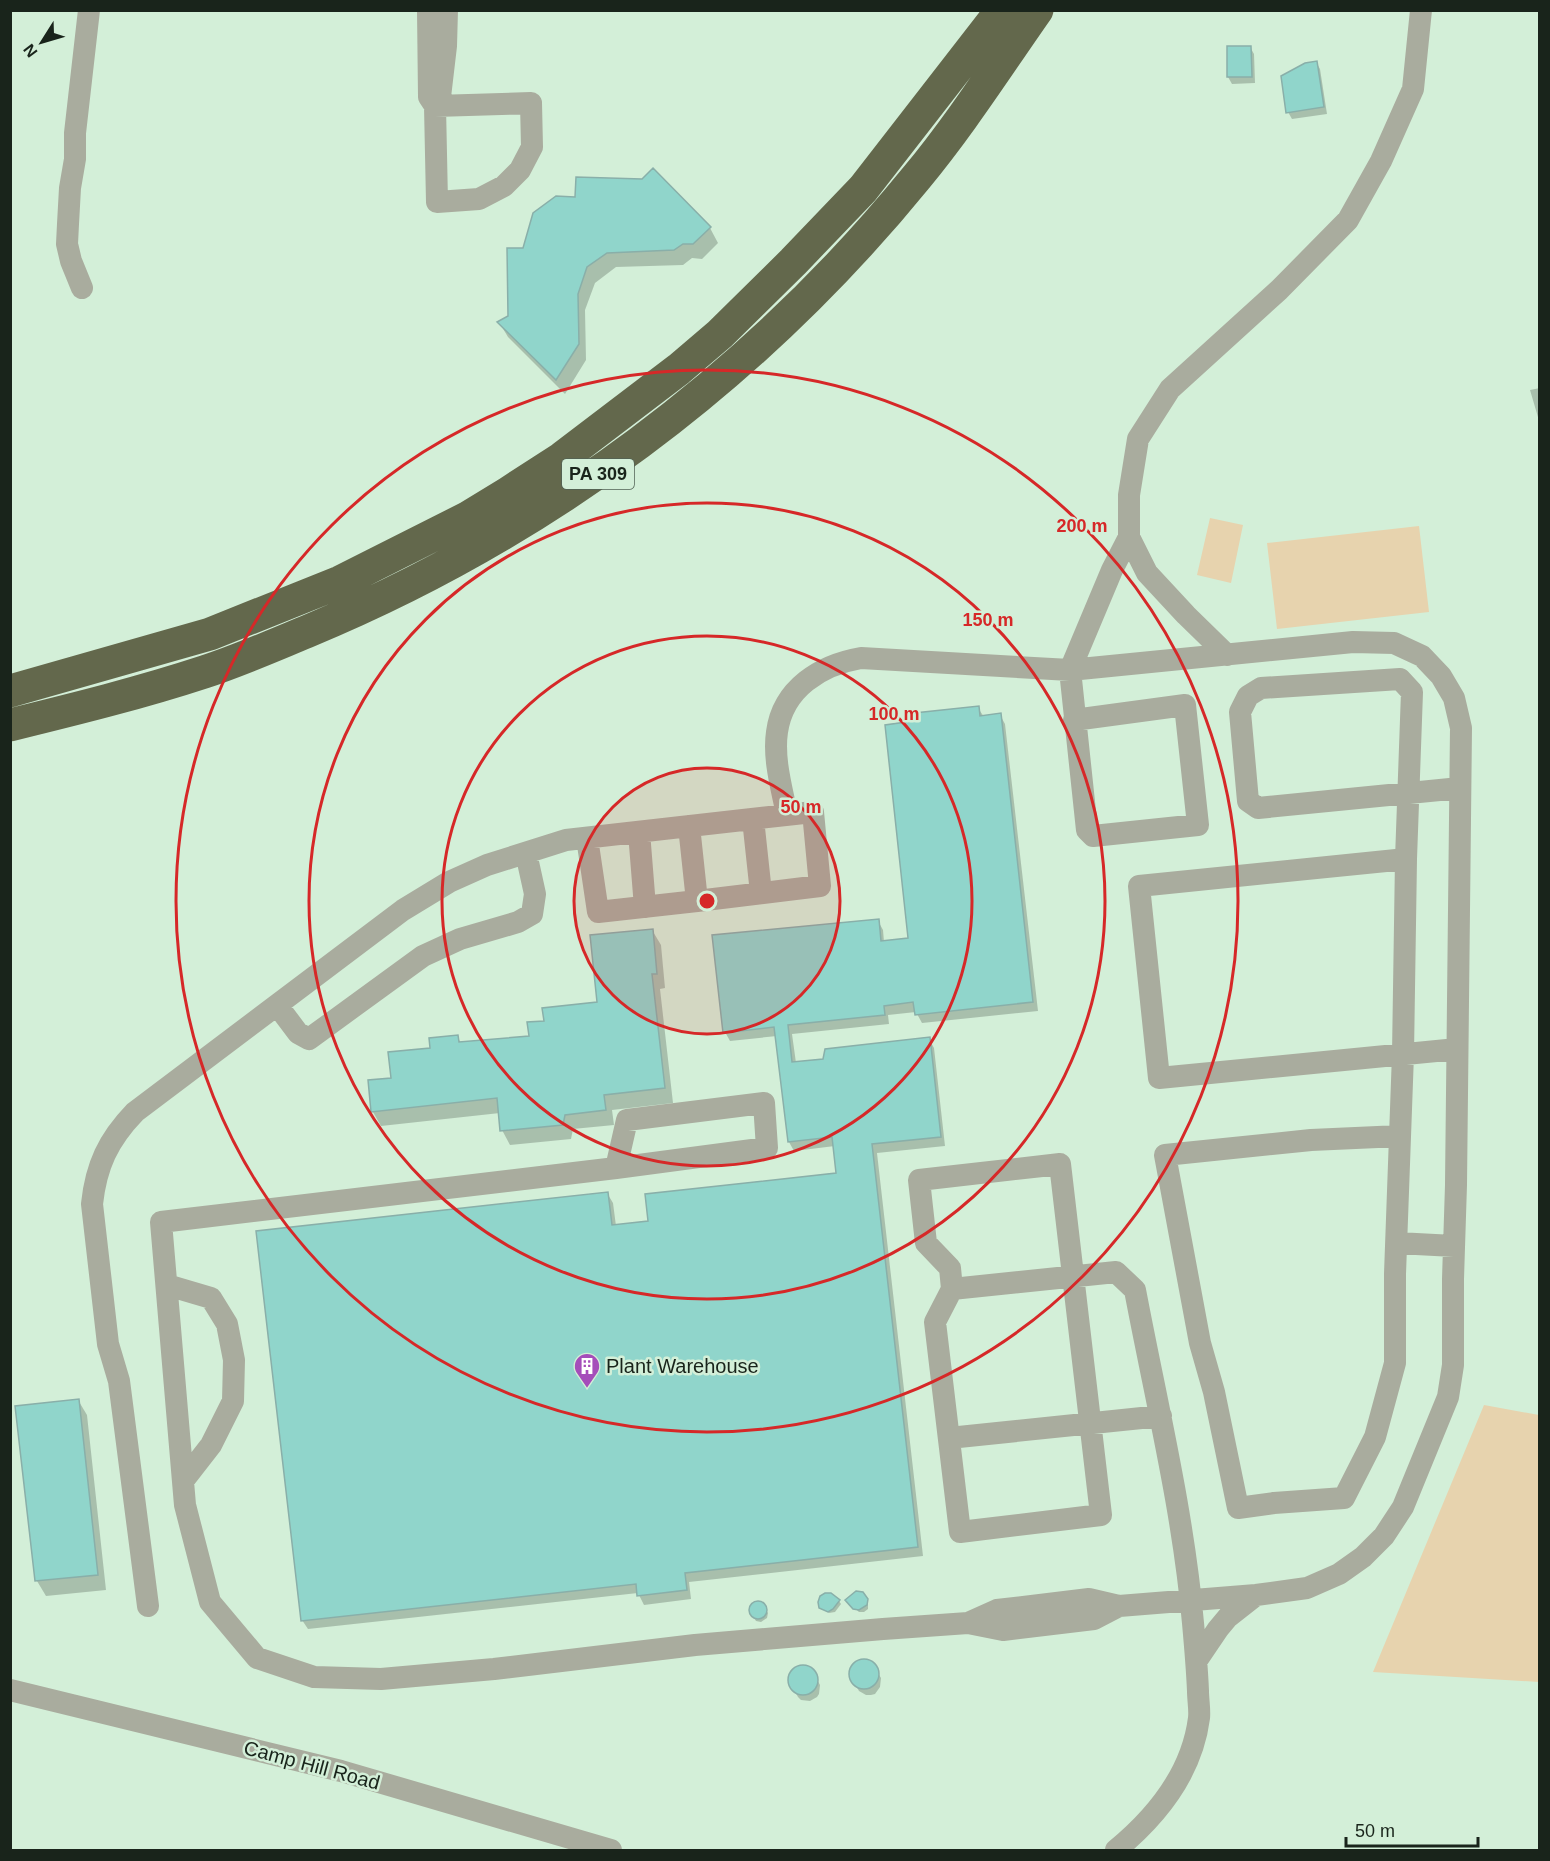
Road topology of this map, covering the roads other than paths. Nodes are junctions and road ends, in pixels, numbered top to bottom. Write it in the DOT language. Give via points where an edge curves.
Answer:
graph roads {
  1 [pos="89,10"];
  2 [pos="428,10"];
  3 [pos="447,10"];
  4 [pos="1002,10"];
  5 [pos="1037,10"];
  6 [pos="1421,10"];
  7 [pos="437,46"];
  8 [pos="435,106"];
  9 [pos="82,288"];
  10 [pos="1129,537"];
  11 [pos="1227,655"];
  12 [pos="1070,670"];
  13 [pos="10,691"];
  14 [pos="1074,720"];
  15 [pos="10,725"];
  16 [pos="1460,788"];
  17 [pos="1408,792"];
  18 [pos="787,815"];
  19 [pos="753,819"];
  20 [pos="689,826"];
  21 [pos="639,832"];
  22 [pos="586,838"];
  23 [pos="526,853"];
  24 [pos="1406,859"];
  25 [pos="761,893"];
  26 [pos="697,901"];
  27 [pos="645,907"];
  28 [pos="277,1005"];
  29 [pos="1457,1049"];
  30 [pos="1403,1054"];
  31 [pos="1400,1136"];
  32 [pos="616,1168"];
  33 [pos="1396,1243"];
  34 [pos="1454,1246"];
  35 [pos="1073,1277"];
  36 [pos="167,1285"];
  37 [pos="952,1289"];
  38 [pos="1161,1416"];
  39 [pos="1090,1424"];
  40 [pos="949,1438"];
  41 [pos="183,1481"];
  42 [pos="1256,1595"];
  43 [pos="1191,1599"];
  44 [pos="148,1606"];
  45 [pos="1197,1660"];
  46 [pos="10,1690"];
  47 [pos="611,1851"];
  48 [pos="1116,1851"];
  1 -- 9 [label="street" via="68,224 71,261"];
  2 -- 7 [label="street"];
  3 -- 7 [label="street"];
  4 -- 13 [label="highway, PA 309" via="863,189 793,262 720,334 562,458 467,518 340,582 210,634"];
  5 -- 15 [label="highway, PA 309" via="918,177 845,258 722,378 598,474 494,539 331,622 206,671"];
  6 -- 10 [label="street" via="1413,89 1381,161 1348,220 1279,290 1170,389 1138,439 1129,495"];
  7 -- 8 [label="street" via="441,95"];
  8 -- 8 [label="street" via="437,202 479,199 504,186 520,170 532,147 531,103"];
  10 -- 11 [label="street" via="1147,573"];
  10 -- 12 [label="street"];
  11 -- 12 [label="street"];
  11 -- 16 [label="street" via="1353,642 1394,643 1422,656 1454,698 1461,728"];
  12 -- 14 [label="street"];
  12 -- 18 [label="street" via="861,658 831,665 802,684 782,713 777,732 777,761"];
  14 -- 14 [label="street" via="1087,830 1093,836 1198,825 1185,705"];
  16 -- 17 [label="street"];
  16 -- 29 [label="street"];
  17 -- 17 [label="street" via="1412,692 1400,679 1262,688 1248,696 1240,712 1248,801 1258,808"];
  17 -- 24 [label="street"];
  18 -- 19 [label="street"];
  18 -- 25 [label="street" via="813,812 820,886"];
  19 -- 20 [label="street"];
  19 -- 25 [label="street"];
  20 -- 21 [label="street"];
  20 -- 26 [label="street"];
  21 -- 22 [label="street"];
  21 -- 27 [label="street"];
  22 -- 23 [label="street"];
  22 -- 27 [label="street" via="598,912"];
  23 -- 28 [label="street" via="487,865 423,896"];
  23 -- 28 [label="street" via="535,894 532,914 423,956 309,1039 298,1033"];
  24 -- 30 [label="street"];
  24 -- 30 [label="street" via="1139,886 1159,1078"];
  25 -- 26 [label="street"];
  26 -- 27 [label="street"];
  28 -- 44 [label="street" via="135,1112 112,1139 94,1182 92,1204 108,1344 119,1382"];
  29 -- 30 [label="street"];
  29 -- 34 [label="street"];
  30 -- 31 [label="street"];
  31 -- 33 [label="street"];
  31 -- 33 [label="street" via="1311,1140 1165,1155 1200,1343 1238,1508 1344,1498 1375,1437 1395,1363"];
  32 -- 32 [label="street" via="767,1148 764,1102 627,1120"];
  32 -- 36 [label="street" via="161,1222"];
  33 -- 34 [label="street"];
  34 -- 42 [label="street" via="1453,1365 1448,1397 1403,1507 1384,1536 1339,1574 1307,1588"];
  35 -- 37 [label="street"];
  35 -- 37 [label="street" via="1060,1164 919,1180 926,1243 950,1268"];
  35 -- 38 [label="street" via="1116,1272 1135,1290"];
  35 -- 39 [label="street"];
  36 -- 41 [label="street"];
  36 -- 41 [label="street" via="211,1298 227,1324 234,1360 233,1401 211,1445"];
  37 -- 40 [label="street" via="934,1322"];
  38 -- 39 [label="street"];
  38 -- 43 [label="street"];
  39 -- 40 [label="street"];
  39 -- 40 [label="street" via="1101,1515 960,1532"];
  41 -- 43 [label="street" via="185,1505 210,1602 257,1658 314,1677 381,1679 695,1645 968,1623 997,1610 1089,1599 1119,1606"];
  42 -- 43 [label="street"];
  42 -- 45 [label="street" via="1228,1617"];
  43 -- 45 [label="street"];
  45 -- 48 [label="street" via="1199,1718 1190,1752 1177,1781 1157,1810"];
  46 -- 47 [label="street, Camp Hill Road" via="341,1771"];
}
